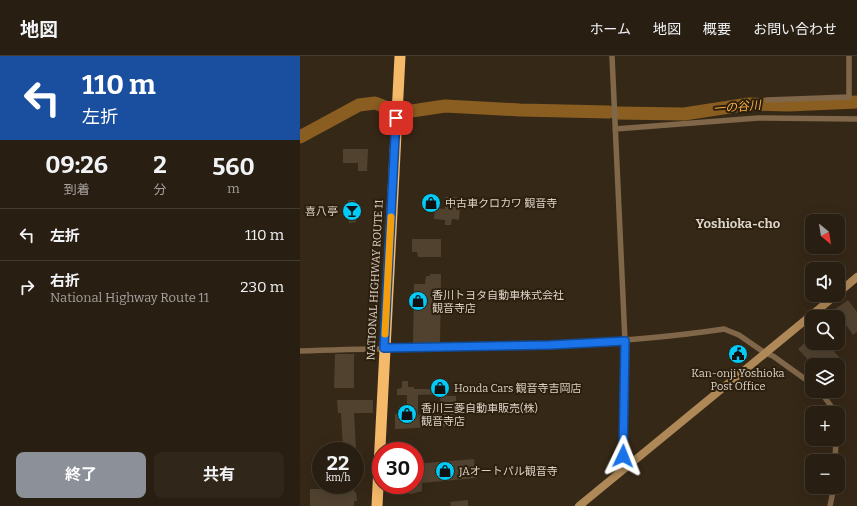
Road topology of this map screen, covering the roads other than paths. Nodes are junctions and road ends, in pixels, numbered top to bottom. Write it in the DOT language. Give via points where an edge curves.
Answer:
graph roads {
  1 [pos="400,56"];
  2 [pos="612,56"];
  3 [pos="849,56"];
  4 [pos="767,100"];
  5 [pos="857,119"];
  6 [pos="615,129"];
  7 [pos="857,278"];
  8 [pos="845,287"];
  9 [pos="827,302"];
  10 [pos="625,341"];
  11 [pos="384,348"];
  12 [pos="300,351"];
  13 [pos="765,353"];
  14 [pos="805,379"];
  15 [pos="623,469"];
  16 [pos="833,494"];
  17 [pos="377,506"];
  18 [pos="578,506"];
  19 [pos="830,506"];
  1 -- 11 [label="highway, NATIONAL HIGHWAY ROUTE 11"];
  2 -- 6 [label="street"];
  3 -- 4 [label="street" via="850,97"];
  5 -- 6 [label="street" via="758,118"];
  6 -- 10 [label="street"];
  7 -- 8 [label="main road"];
  9 -- 13 [label="main road"];
  10 -- 11 [label="street"];
  10 -- 13 [label="street" via="724,329 739,335"];
  10 -- 15 [label="street"];
  11 -- 12 [label="street"];
  11 -- 17 [label="highway, NATIONAL HIGHWAY ROUTE 11"];
  13 -- 14 [label="street" via="774,356"];
  13 -- 15 [label="main road"];
  15 -- 18 [label="main road"];
  16 -- 19 [label="street"];
}
